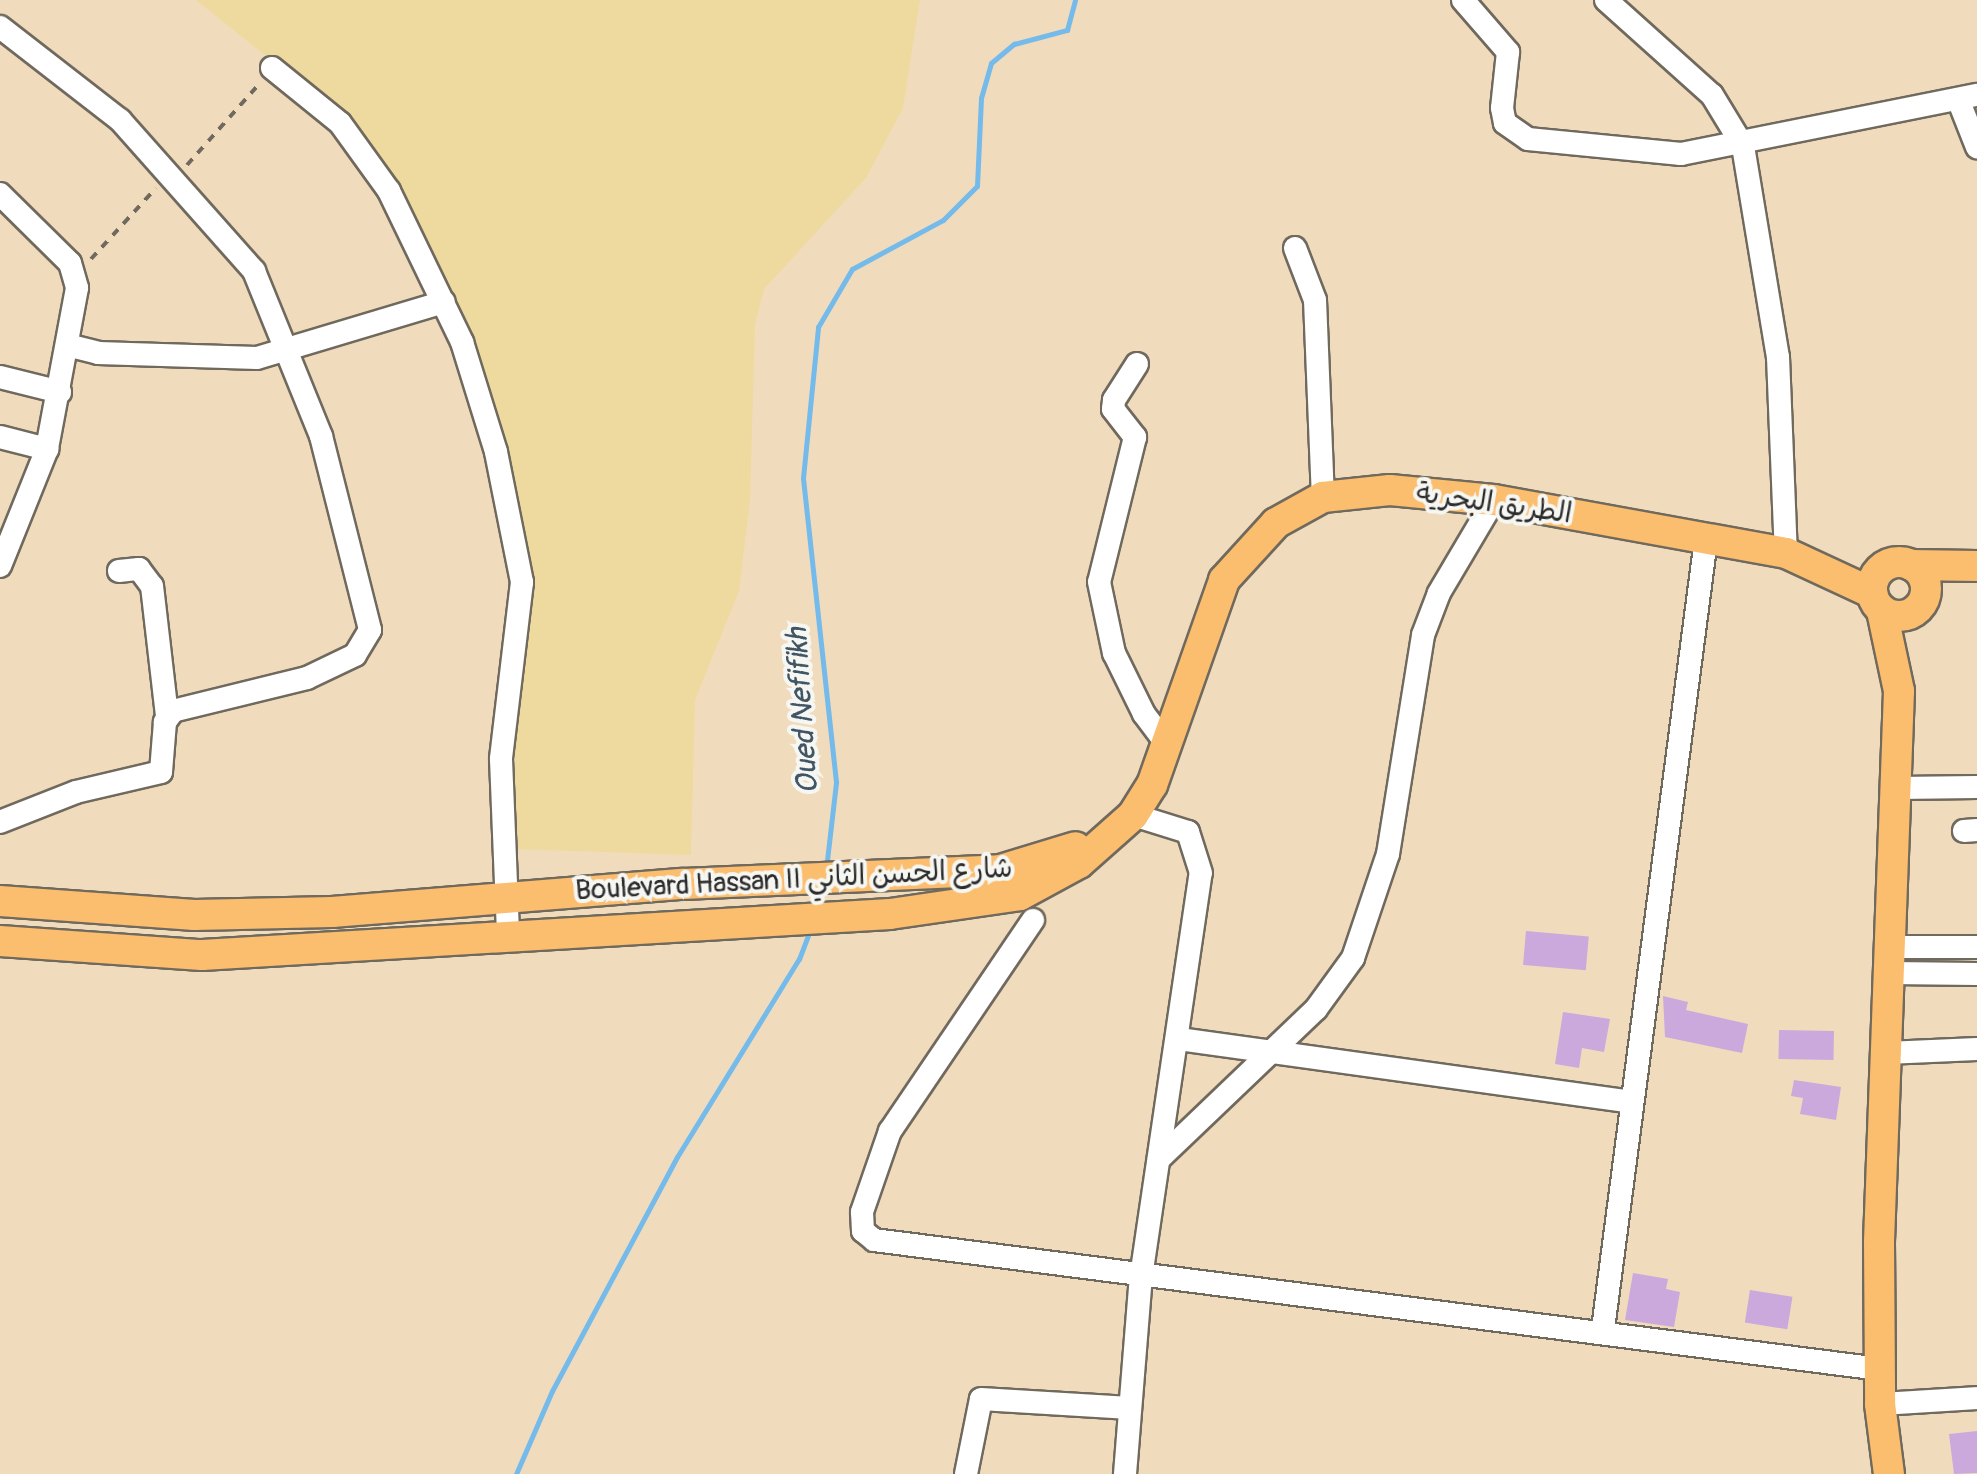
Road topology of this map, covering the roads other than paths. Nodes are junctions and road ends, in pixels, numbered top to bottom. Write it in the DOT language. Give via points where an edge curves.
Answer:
graph roads {
  1 [pos="1463,0"];
  2 [pos="1606,0"];
  3 [pos="0,27"];
  4 [pos="272,68"];
  5 [pos="1967,97"];
  6 [pos="1744,146"];
  7 [pos="1977,147"];
  8 [pos="0,194"];
  9 [pos="1295,248"];
  10 [pos="444,302"];
  11 [pos="66,346"];
  12 [pos="290,349"];
  13 [pos="1137,364"];
  14 [pos="0,377"];
  15 [pos="60,392"];
  16 [pos="0,437"];
  17 [pos="46,449"];
  18 [pos="1323,497"];
  19 [pos="1494,500"];
  20 [pos="1706,539"];
  21 [pos="1796,556"];
  22 [pos="1901,564"];
  23 [pos="0,566"];
  24 [pos="1977,569"];
  25 [pos="120,571"];
  26 [pos="1877,602"];
  27 [pos="1919,607"];
  28 [pos="1898,681"];
  29 [pos="168,716"];
  30 [pos="1167,744"];
  31 [pos="1977,787"];
  32 [pos="1897,788"];
  33 [pos="1133,815"];
  34 [pos="0,822"];
  35 [pos="505,898"];
  36 [pos="0,901"];
  37 [pos="1033,920"];
  38 [pos="508,934"];
  39 [pos="3,945"];
  40 [pos="1977,947"];
  41 [pos="1891,960"];
  42 [pos="1977,974"];
  43 [pos="1180,1038"];
  44 [pos="1977,1049"];
  45 [pos="1274,1051"];
  46 [pos="1886,1052"];
  47 [pos="1632,1102"];
  48 [pos="1159,1160"];
  49 [pos="1141,1277"];
  50 [pos="1603,1329"];
  51 [pos="1880,1369"];
  52 [pos="1977,1398"];
  53 [pos="1880,1404"];
  54 [pos="1130,1408"];
  55 [pos="966,1474"];
  56 [pos="1124,1474"];
  57 [pos="1889,1474"];
  1 -- 6 [label="street" via="1508,52 1502,108 1513,132 1549,143 1681,154"];
  2 -- 6 [label="street" via="1720,104"];
  3 -- 12 [label="street" via="150,148 254,271"];
  4 -- 10 [label="street" via="324,106 361,150"];
  5 -- 6 [label="street"];
  5 -- 7 [label="street"];
  6 -- 21 [label="street" via="1778,357"];
  8 -- 11 [label="street" via="77,276"];
  9 -- 18 [label="street" via="1315,300"];
  10 -- 12 [label="street"];
  10 -- 35 [label="street" via="472,370 519,552 519,640 501,759"];
  11 -- 12 [label="street" via="245,359"];
  11 -- 15 [label="street"];
  12 -- 29 [label="street" via="321,436 369,640 355,655 307,678 208,698"];
  13 -- 30 [label="street" via="1114,400 1113,409 1135,437 1099,582 1114,653"];
  14 -- 15 [label="street"];
  15 -- 17 [label="street"];
  16 -- 17 [label="street"];
  17 -- 23 [label="street"];
  18 -- 19 [label="main road, الطريق البحرية" via="1390,490"];
  18 -- 30 [label="main road, الطريق البحرية" via="1276,523 1224,580"];
  19 -- 20 [label="main road, الطريق البحرية"];
  19 -- 45 [label="street" via="1439,593 1423,636 1371,919 1340,979"];
  20 -- 21 [label="main road, الطريق البحرية"];
  20 -- 47 [label="street"];
  21 -- 22 [label="main road"];
  21 -- 26 [label="main road"];
  22 -- 24 [label="main road"];
  22 -- 26 [label="main road" via="1880,570"];
  22 -- 27 [label="main road" via="1924,577"];
  24 -- 27 [label="main road"];
  25 -- 29 [label="street" via="139,570 152,586"];
  26 -- 27 [label="main road" via="1899,617"];
  26 -- 28 [label="main road"];
  27 -- 28 [label="main road"];
  28 -- 32 [label="main road"];
  29 -- 34 [label="street" via="161,772 76,792"];
  30 -- 33 [label="main road, الطريق البحرية"];
  31 -- 32 [label="street"];
  32 -- 41 [label="main road"];
  33 -- 35 [label="main road, Boulevard Hassan II شارع الحسن الثاني" via="1058,857 960,871"];
  33 -- 38 [label="main road, Boulevard Hassan II شارع الحسن الثاني" via="1107,843 1047,882 994,902"];
  33 -- 43 [label="street" via="1180,826 1199,853"];
  35 -- 36 [label="main road, Boulevard Hassan II شارع الحسن الثاني" via="227,916"];
  35 -- 38 [label="street"];
  37 -- 49 [label="street" via="978,1008 907,1098 872,1176 864,1231 908,1247"];
  38 -- 39 [label="main road, Boulevard Hassan II شارع الحسن الثاني" via="202,955"];
  40 -- 41 [label="street"];
  41 -- 42 [label="street"];
  41 -- 46 [label="main road"];
  43 -- 45 [label="street"];
  43 -- 48 [label="street"];
  44 -- 46 [label="street"];
  45 -- 47 [label="street"];
  45 -- 48 [label="street"];
  46 -- 51 [label="main road"];
  47 -- 50 [label="street"];
  48 -- 49 [label="street"];
  49 -- 50 [label="street"];
  49 -- 54 [label="street"];
  50 -- 51 [label="street"];
  51 -- 53 [label="main road"];
  52 -- 53 [label="street"];
  53 -- 57 [label="main road"];
  54 -- 55 [label="street" via="981,1399"];
  54 -- 56 [label="street"];
}
